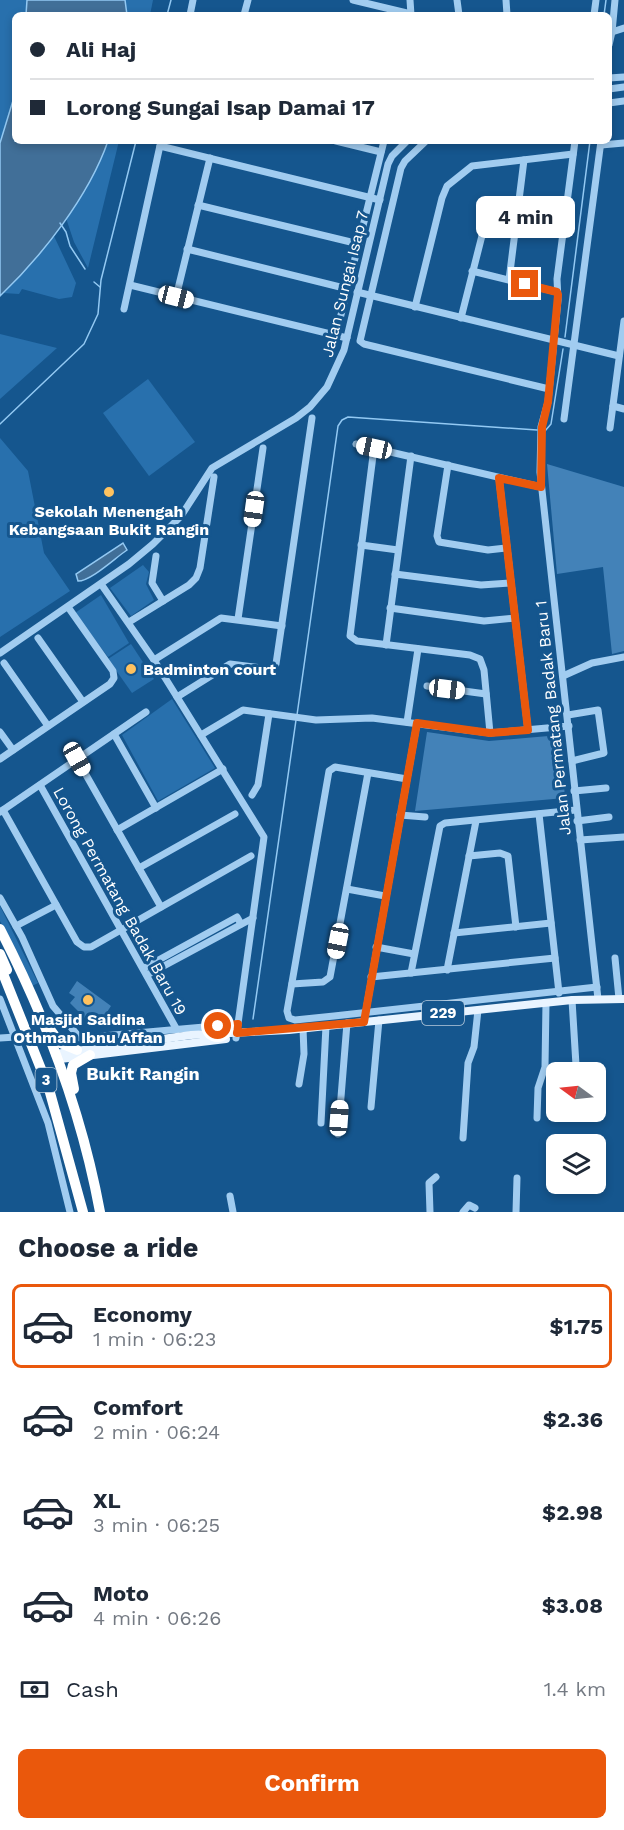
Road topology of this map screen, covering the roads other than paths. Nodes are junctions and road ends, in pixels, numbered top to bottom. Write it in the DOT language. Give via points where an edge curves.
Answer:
graph roads {
  1 [pos="353,0"];
  2 [pos="615,0"];
  3 [pos="399,12"];
  4 [pos="624,28"];
  5 [pos="612,32"];
  6 [pos="161,144"];
  7 [pos="164,144"];
  8 [pos="348,144"];
  9 [pos="383,144"];
  10 [pos="404,144"];
  11 [pos="423,144"];
  12 [pos="575,144"];
  13 [pos="601,144"];
  14 [pos="381,152"];
  15 [pos="573,154"];
  16 [pos="210,158"];
  17 [pos="524,160"];
  18 [pos="370,198"];
  19 [pos="380,200"];
  20 [pos="198,205"];
  21 [pos="518,208"];
  22 [pos="359,244"];
  23 [pos="187,249"];
  24 [pos="472,271"];
  25 [pos="509,280"];
  26 [pos="129,285"];
  27 [pos="348,289"];
  28 [pos="357,292"];
  29 [pos="557,292"];
  30 [pos="370,295"];
  31 [pos="176,297"];
  32 [pos="415,307"];
  33 [pos="124,309"];
  34 [pos="461,318"];
  35 [pos="624,321"];
  36 [pos="336,335"];
  37 [pos="347,338"];
  38 [pos="552,340"];
  39 [pos="574,345"];
  40 [pos="620,356"];
  41 [pos="549,389"];
  42 [pos="613,406"];
  43 [pos="624,409"];
  44 [pos="312,418"];
  45 [pos="564,419"];
  46 [pos="610,428"];
  47 [pos="356,444"];
  48 [pos="263,448"];
  49 [pos="374,448"];
  50 [pos="411,456"];
  51 [pos="448,465"];
  52 [pos="214,477"];
  53 [pos="499,478"];
  54 [pos="541,487"];
  55 [pos="361,545"];
  56 [pos="506,548"];
  57 [pos="398,550"];
  58 [pos="156,556"];
  59 [pos="395,574"];
  60 [pos="511,583"];
  61 [pos="101,584"];
  62 [pos="163,601"];
  63 [pos="68,607"];
  64 [pos="390,608"];
  65 [pos="515,618"];
  66 [pos="238,619"];
  67 [pos="129,622"];
  68 [pos="282,626"];
  69 [pos="39,638"];
  70 [pos="386,645"];
  71 [pos="418,649"];
  72 [pos="0,654"];
  73 [pos="624,657"];
  74 [pos="154,660"];
  75 [pos="4,663"];
  76 [pos="563,676"];
  77 [pos="427,686"];
  78 [pos="486,694"];
  79 [pos="177,697"];
  80 [pos="83,702"];
  81 [pos="146,712"];
  82 [pos="269,714"];
  83 [pos="568,715"];
  84 [pos="407,722"];
  85 [pos="417,723"];
  86 [pos="48,726"];
  87 [pos="568,726"];
  88 [pos="528,730"];
  89 [pos="0,732"];
  90 [pos="490,733"];
  91 [pos="114,734"];
  92 [pos="201,735"];
  93 [pos="13,750"];
  94 [pos="0,759"];
  95 [pos="77,759"];
  96 [pos="572,760"];
  97 [pos="223,769"];
  98 [pos="368,773"];
  99 [pos="406,779"];
  100 [pos="40,785"];
  101 [pos="606,788"];
  102 [pos="574,791"];
  103 [pos="252,795"];
  104 [pos="156,807"];
  105 [pos="576,810"];
  106 [pos="2,811"];
  107 [pos="235,814"];
  108 [pos="539,814"];
  109 [pos="400,815"];
  110 [pos="425,817"];
  111 [pos="609,818"];
  112 [pos="476,821"];
  113 [pos="578,821"];
  114 [pos="117,830"];
  115 [pos="624,837"];
  116 [pos="580,840"];
  117 [pos="251,856"];
  118 [pos="469,856"];
  119 [pos="139,868"];
  120 [pos="347,889"];
  121 [pos="385,896"];
  122 [pos="0,898"];
  123 [pos="56,905"];
  124 [pos="161,907"];
  125 [pos="253,918"];
  126 [pos="551,923"];
  127 [pos="241,924"];
  128 [pos="16,926"];
  129 [pos="516,927"];
  130 [pos="0,929"];
  131 [pos="122,929"];
  132 [pos="454,933"];
  133 [pos="376,947"];
  134 [pos="0,954"];
  135 [pos="414,954"];
  136 [pos="555,958"];
  137 [pos="615,958"];
  138 [pos="0,966"];
  139 [pos="447,970"];
  140 [pos="146,971"];
  141 [pos="411,973"];
  142 [pos="371,977"];
  143 [pos="292,984"];
  144 [pos="597,987"];
  145 [pos="559,991"];
  146 [pos="0,999"];
  147 [pos="598,999"];
  148 [pos="622,999"];
  149 [pos="572,1000"];
  150 [pos="560,1001"];
  151 [pos="546,1003"];
  152 [pos="35,1004"];
  153 [pos="478,1010"];
  154 [pos="365,1017"];
  155 [pos="379,1020"];
  156 [pos="347,1023"];
  157 [pos="326,1026"];
  158 [pos="303,1028"];
  159 [pos="177,1030"];
  160 [pos="237,1032"];
  161 [pos="16,1036"];
  162 [pos="0,1038"];
  163 [pos="77,1050"];
  164 [pos="90,1055"];
  165 [pos="54,1057"];
  166 [pos="576,1062"];
  167 [pos="64,1079"];
  168 [pos="299,1084"];
  169 [pos="54,1087"];
  170 [pos="371,1107"];
  171 [pos="537,1118"];
  172 [pos="321,1123"];
  173 [pos="80,1125"];
  174 [pos="338,1134"];
  175 [pos="463,1138"];
  176 [pos="435,1177"];
  177 [pos="517,1178"];
  178 [pos="230,1196"];
  179 [pos="80,1198"];
  180 [pos="475,1208"];
  181 [pos="70,1212"];
  182 [pos="83,1212"];
  183 [pos="100,1212"];
  184 [pos="233,1212"];
  185 [pos="430,1212"];
  186 [pos="463,1212"];
  187 [pos="516,1212"];
  1 -- 3 [label="street"];
  2 -- 5 [label="street"];
  4 -- 5 [label="street"];
  6 -- 26 [label="street"];
  7 -- 16 [label="street"];
  8 -- 14 [label="street"];
  9 -- 14 [label="street"];
  10 -- 19 [label="street, Jalan Sungai Isap 7" via="390,160"];
  11 -- 30 [label="street" via="401,168"];
  12 -- 15 [label="street, Jalan Permatang Badak Baru 1"];
  13 -- 39 [label="street"];
  14 -- 18 [label="street"];
  15 -- 17 [label="street"];
  15 -- 29 [label="street, Jalan Permatang Badak Baru 1"];
  16 -- 18 [label="street"];
  16 -- 20 [label="street"];
  17 -- 21 [label="street"];
  17 -- 32 [label="street" via="472,166 447,186"];
  18 -- 19 [label="street"];
  18 -- 22 [label="street"];
  19 -- 28 [label="street, Jalan Sungai Isap 7"];
  20 -- 22 [label="street"];
  20 -- 23 [label="street"];
  21 -- 24 [label="street" via="488,214"];
  21 -- 25 [label="street"];
  22 -- 27 [label="street"];
  23 -- 27 [label="street"];
  23 -- 31 [label="street"];
  24 -- 25 [label="street"];
  24 -- 34 [label="street"];
  25 -- 29 [label="street"];
  26 -- 31 [label="street"];
  26 -- 33 [label="street"];
  27 -- 36 [label="street"];
  28 -- 30 [label="street"];
  28 -- 37 [label="street, Jalan Sungai Isap 7"];
  29 -- 38 [label="street, Jalan Permatang Badak Baru 1"];
  30 -- 32 [label="street"];
  30 -- 41 [label="street" via="361,343"];
  31 -- 36 [label="street"];
  32 -- 34 [label="street"];
  34 -- 38 [label="street"];
  35 -- 40 [label="street"];
  36 -- 37 [label="street"];
  37 -- 61 [label="street, Jalan Sungai Isap 7" via="337,370 316,402 212,468 176,521"];
  38 -- 39 [label="street"];
  38 -- 41 [label="street, Jalan Permatang Badak Baru 1"];
  39 -- 40 [label="street"];
  39 -- 45 [label="street"];
  40 -- 42 [label="street"];
  41 -- 54 [label="street, Jalan Permatang Badak Baru 1" via="541,430"];
  42 -- 43 [label="street"];
  42 -- 46 [label="street"];
  44 -- 68 [label="street"];
  47 -- 49 [label="street"];
  48 -- 66 [label="street"];
  49 -- 50 [label="street"];
  49 -- 55 [label="street"];
  50 -- 51 [label="street"];
  50 -- 57 [label="street"];
  51 -- 53 [label="street"];
  51 -- 56 [label="street" via="439,542 483,549"];
  52 -- 62 [label="street" via="199,573 189,585"];
  53 -- 54 [label="street"];
  53 -- 56 [label="street"];
  54 -- 76 [label="street, Jalan Permatang Badak Baru 1"];
  55 -- 57 [label="street"];
  55 -- 70 [label="street" via="350,636 357,641"];
  56 -- 60 [label="street"];
  57 -- 59 [label="street"];
  58 -- 62 [label="street" via="152,583"];
  59 -- 60 [label="street" via="482,585"];
  59 -- 64 [label="street"];
  60 -- 65 [label="street"];
  61 -- 63 [label="street, Jalan Sungai Isap 7"];
  61 -- 67 [label="street"];
  62 -- 67 [label="street"];
  63 -- 72 [label="street, Jalan Sungai Isap 7"];
  63 -- 80 [label="street" via="114,674 110,684"];
  64 -- 65 [label="street" via="479,620"];
  64 -- 70 [label="street"];
  65 -- 88 [label="street"];
  66 -- 68 [label="street"];
  66 -- 74 [label="street" via="217,620"];
  67 -- 74 [label="street"];
  68 -- 79 [label="street" via="272,668 230,664"];
  69 -- 80 [label="street"];
  70 -- 71 [label="street"];
  71 -- 78 [label="street" via="477,657 483,665"];
  71 -- 84 [label="street"];
  73 -- 76 [label="street" via="592,663"];
  74 -- 79 [label="street"];
  75 -- 86 [label="street"];
  76 -- 83 [label="street, Jalan Permatang Badak Baru 1"];
  77 -- 78 [label="street"];
  78 -- 90 [label="street"];
  79 -- 92 [label="street"];
  80 -- 86 [label="street"];
  81 -- 91 [label="street"];
  82 -- 84 [label="street" via="316,720 372,718"];
  82 -- 92 [label="street" via="239,711"];
  82 -- 103 [label="street" via="258,785"];
  83 -- 87 [label="street, Jalan Permatang Badak Baru 1"];
  83 -- 96 [label="street" via="598,710 604,753"];
  84 -- 85 [label="street"];
  85 -- 90 [label="street"];
  85 -- 99 [label="street"];
  86 -- 93 [label="street"];
  87 -- 88 [label="street"];
  87 -- 96 [label="street, Jalan Permatang Badak Baru 1"];
  88 -- 90 [label="street"];
  89 -- 93 [label="street"];
  91 -- 95 [label="street"];
  91 -- 104 [label="street"];
  92 -- 97 [label="street"];
  93 -- 94 [label="street"];
  95 -- 100 [label="street"];
  95 -- 114 [label="street"];
  96 -- 102 [label="street, Jalan Permatang Badak Baru 1"];
  97 -- 104 [label="street"];
  97 -- 125 [label="street" via="264,837"];
  98 -- 99 [label="street"];
  98 -- 120 [label="street"];
  98 -- 143 [label="street" via="334,766 329,771"];
  99 -- 109 [label="street"];
  100 -- 106 [label="street"];
  100 -- 131 [label="street, Lorong Permatang Badak Baru 19"];
  101 -- 102 [label="street"];
  102 -- 105 [label="street, Jalan Permatang Badak Baru 1"];
  104 -- 114 [label="street"];
  105 -- 108 [label="street"];
  105 -- 113 [label="street, Jalan Permatang Badak Baru 1"];
  106 -- 123 [label="street"];
  107 -- 119 [label="street"];
  108 -- 112 [label="street"];
  108 -- 126 [label="street"];
  109 -- 110 [label="street"];
  109 -- 121 [label="street"];
  111 -- 113 [label="street"];
  112 -- 118 [label="street"];
  112 -- 135 [label="street" via="445,823 438,828"];
  113 -- 116 [label="street, Jalan Permatang Badak Baru 1"];
  114 -- 119 [label="street"];
  115 -- 116 [label="street"];
  116 -- 144 [label="street, Jalan Permatang Badak Baru 1"];
  117 -- 124 [label="street"];
  118 -- 129 [label="street" via="508,856"];
  118 -- 132 [label="street"];
  119 -- 124 [label="street"];
  120 -- 121 [label="street"];
  120 -- 143 [label="street" via="329,980"];
  121 -- 133 [label="street"];
  122 -- 128 [label="street"];
  123 -- 128 [label="street"];
  123 -- 131 [label="street" via="77,942 84,947"];
  124 -- 131 [label="street"];
  125 -- 127 [label="street"];
  125 -- 160 [label="street"];
  126 -- 129 [label="street"];
  126 -- 136 [label="street"];
  127 -- 140 [label="street"];
  127 -- 140 [label="street" via="237,917"];
  128 -- 159 [label="street" via="53,1006 78,1037"];
  129 -- 132 [label="street"];
  130 -- 152 [label="highway, 3"];
  131 -- 140 [label="street, Lorong Permatang Badak Baru 19"];
  132 -- 139 [label="street"];
  133 -- 135 [label="street"];
  133 -- 142 [label="street"];
  134 -- 165 [label="highway" via="41,1049"];
  135 -- 141 [label="street"];
  136 -- 139 [label="street"];
  136 -- 145 [label="street"];
  137 -- 148 [label="street"];
  138 -- 179 [label="highway, 3" via="49,1089"];
  139 -- 141 [label="street"];
  140 -- 159 [label="street, Lorong Permatang Badak Baru 19"];
  141 -- 142 [label="street"];
  142 -- 154 [label="street"];
  143 -- 154 [label="street" via="289,1018"];
  144 -- 145 [label="street"];
  144 -- 147 [label="street, Jalan Permatang Badak Baru 1"];
  145 -- 150 [label="street"];
  145 -- 154 [label="street"];
  146 -- 161 [label="street"];
  147 -- 148 [label="main road, 229"];
  147 -- 149 [label="main road, 229"];
  149 -- 150 [label="main road, 229"];
  149 -- 166 [label="street"];
  150 -- 151 [label="main road, 229"];
  151 -- 153 [label="main road, 229"];
  151 -- 171 [label="street" via="545,1067 538,1088"];
  152 -- 163 [label="highway" via="60,1043"];
  152 -- 165 [label="highway, 3"];
  153 -- 155 [label="main road, 229"];
  153 -- 175 [label="street" via="468,1063"];
  154 -- 155 [label="main road, 229"];
  154 -- 156 [label="main road, 229"];
  155 -- 170 [label="street"];
  156 -- 157 [label="main road, 229"];
  156 -- 174 [label="street"];
  157 -- 158 [label="main road, 229"];
  157 -- 172 [label="street"];
  158 -- 160 [label="main road, 229"];
  158 -- 168 [label="street"];
  159 -- 160 [label="street"];
  160 -- 163 [label="main road, 229"];
  160 -- 164 [label="main road, 229"];
  161 -- 162 [label="street"];
  161 -- 181 [label="street" via="48,1123"];
  163 -- 165 [label="main road, 229"];
  164 -- 165 [label="main road, 229"];
  164 -- 173 [label="highway" via="76,1063 71,1073"];
  165 -- 167 [label="highway, 3"];
  165 -- 169 [label="highway" via="47,1066"];
  167 -- 169 [label="highway" via="55,1079"];
  167 -- 173 [label="highway, 3"];
  169 -- 179 [label="highway"];
  173 -- 183 [label="highway, 3"];
  176 -- 185 [label="street" via="429,1183"];
  177 -- 187 [label="street"];
  178 -- 184 [label="street"];
  179 -- 182 [label="highway, 3"];
  180 -- 186 [label="street" via="469,1205"];
}
